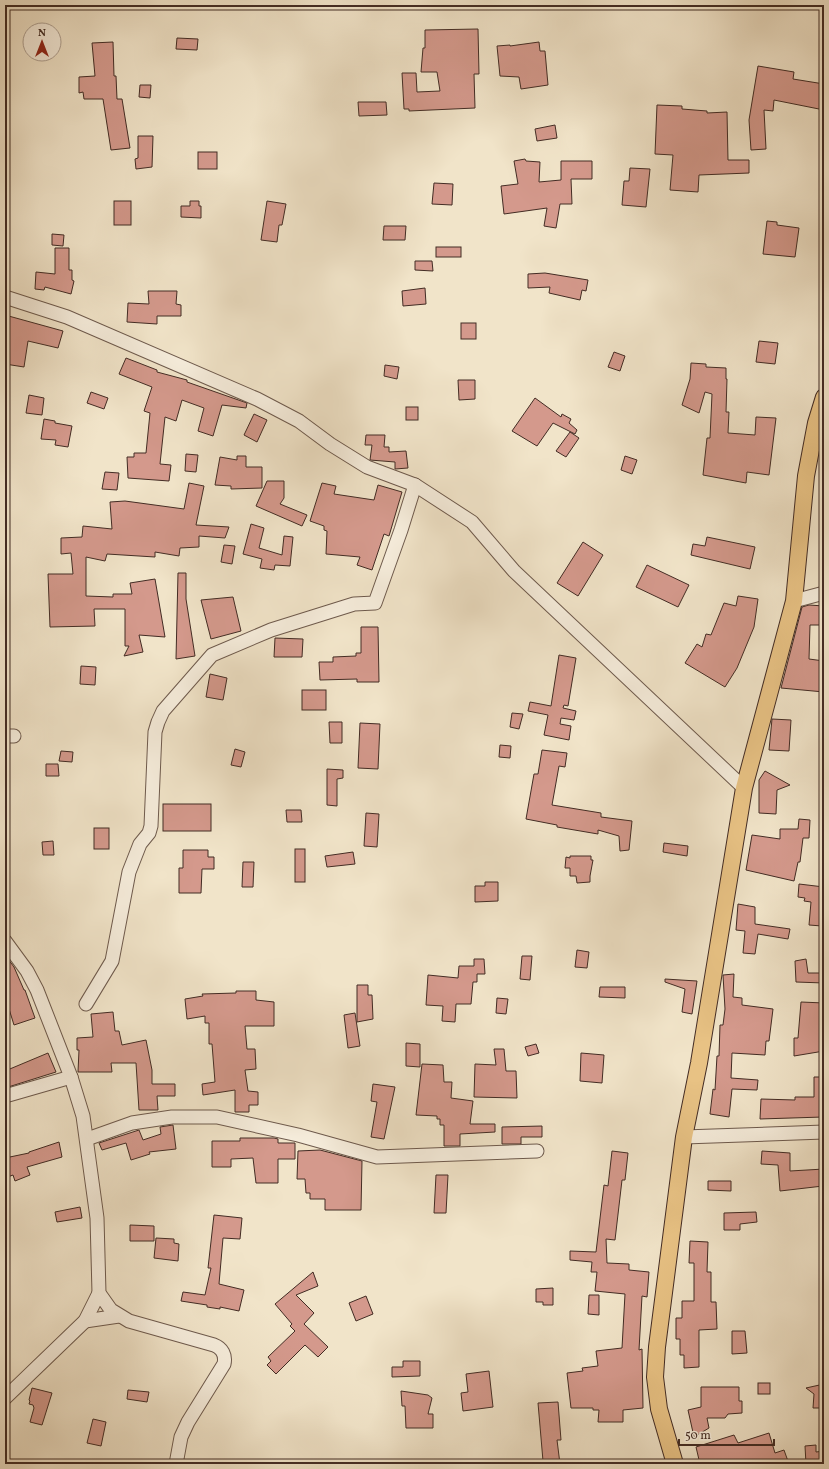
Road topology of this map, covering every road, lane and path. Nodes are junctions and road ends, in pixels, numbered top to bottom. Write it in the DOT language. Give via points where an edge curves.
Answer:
graph roads {
  1 [pos="5,297"];
  2 [pos="824,397"];
  3 [pos="415,485"];
  4 [pos="824,593"];
  5 [pos="794,601"];
  6 [pos="744,788"];
  7 [pos="5,941"];
  8 [pos="86,1004"];
  9 [pos="71,1078"];
  10 [pos="5,1096"];
  11 [pos="824,1132"];
  12 [pos="684,1137"];
  13 [pos="87,1139"];
  14 [pos="537,1151"];
  15 [pos="99,1293"];
  16 [pos="119,1316"];
  17 [pos="85,1321"];
  18 [pos="5,1398"];
  19 [pos="176,1464"];
  20 [pos="675,1464"];
  1 -- 3 [label="street" via="67,317 206,376 299,421 367,467"];
  2 -- 5 [label="main road" via="816,423 806,476"];
  3 -- 6 [label="street" via="472,522 514,571"];
  3 -- 8 [label="street" via="375,603 354,604 279,627 212,655 163,711 155,732 151,826 140,844 129,872 112,961"];
  4 -- 5 [label="street"];
  5 -- 6 [label="main road"];
  6 -- 12 [label="main road" via="699,1063"];
  7 -- 9 [label="street" via="28,971"];
  9 -- 10 [label="street"];
  9 -- 13 [label="street"];
  11 -- 12 [label="street"];
  12 -- 20 [label="main road" via="655,1378 659,1409"];
  13 -- 14 [label="street" via="132,1123 172,1117 217,1117 298,1135 377,1157"];
  13 -- 15 [label="street" via="96,1218"];
  15 -- 16 [label="street" via="111,1310"];
  15 -- 17 [label="street"];
  16 -- 17 [label="street"];
  16 -- 19 [label="street" via="214,1345 222,1350 224,1355 224,1364 181,1437"];
  17 -- 18 [label="street"];
}
